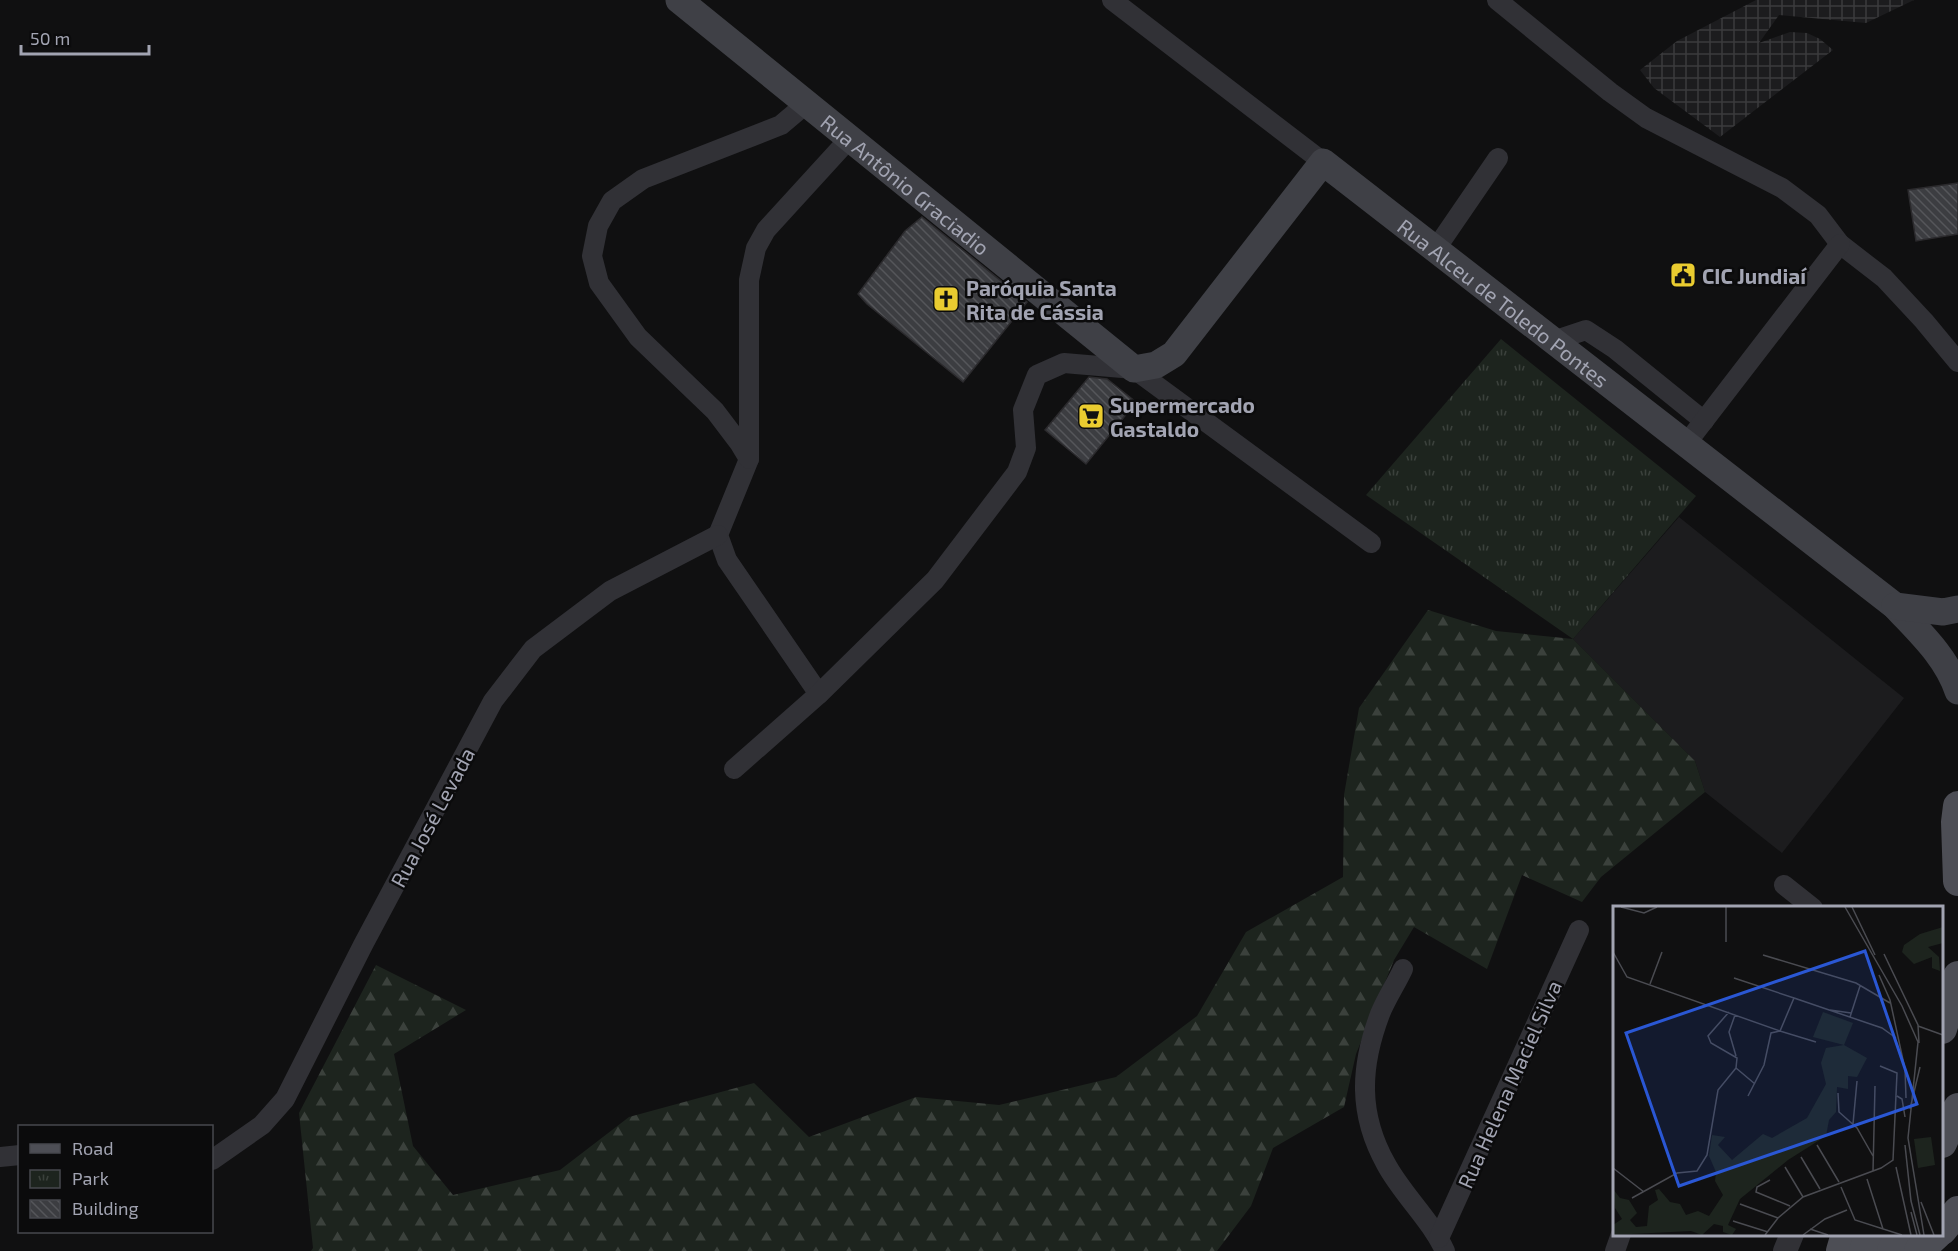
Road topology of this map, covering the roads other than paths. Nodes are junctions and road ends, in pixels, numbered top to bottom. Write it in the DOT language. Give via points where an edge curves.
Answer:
graph roads {
  1 [pos="679,0"];
  2 [pos="1112,0"];
  3 [pos="1497,0"];
  4 [pos="807,103"];
  5 [pos="850,138"];
  6 [pos="1498,158"];
  7 [pos="1323,162"];
  8 [pos="1840,244"];
  9 [pos="1436,250"];
  10 [pos="1553,341"];
  11 [pos="1958,362"];
  12 [pos="1134,369"];
  13 [pos="1704,421"];
  14 [pos="1686,444"];
  15 [pos="749,459"];
  16 [pos="718,535"];
  17 [pos="1371,543"];
  18 [pos="1895,606"];
  19 [pos="1958,609"];
  20 [pos="1958,691"];
  21 [pos="819,694"];
  22 [pos="734,769"];
  23 [pos="1958,806"];
  24 [pos="1958,881"];
  25 [pos="1784,885"];
  26 [pos="1810,906"];
  27 [pos="1579,930"];
  28 [pos="1403,969"];
  29 [pos="1957,989"];
  30 [pos="1943,1024"];
  31 [pos="1958,1108"];
  32 [pos="1943,1139"];
  33 [pos="18,1155"];
  34 [pos="0,1157"];
  35 [pos="213,1159"];
  36 [pos="1958,1211"];
  37 [pos="1943,1228"];
  38 [pos="1621,1236"];
  39 [pos="1791,1236"];
  40 [pos="1846,1236"];
  41 [pos="1869,1236"];
  42 [pos="1899,1236"];
  43 [pos="1935,1236"];
  44 [pos="1442,1245"];
  45 [pos="1615,1251"];
  46 [pos="1785,1251"];
  47 [pos="1842,1251"];
  48 [pos="1864,1251"];
  49 [pos="1892,1251"];
  50 [pos="1919,1251"];
  1 -- 4 [label="main road, Rua Antônio Graciadio"];
  2 -- 7 [label="street, Rua Alceu de Toledo Pontes"];
  3 -- 8 [label="street" via="1646,118 1782,188 1818,215"];
  4 -- 5 [label="main road, Rua Antônio Graciadio"];
  4 -- 15 [label="street" via="781,125 643,179 612,201 598,226 592,256 599,283 638,337 715,411"];
  5 -- 12 [label="main road, Rua Antônio Graciadio"];
  5 -- 15 [label="street" via="766,230 756,248 749,280"];
  6 -- 9 [label="street"];
  7 -- 9 [label="main road, Rua Alceu de Toledo Pontes"];
  7 -- 12 [label="main road" via="1174,354 1156,365"];
  8 -- 11 [label="street" via="1884,278"];
  8 -- 13 [label="street"];
  9 -- 10 [label="main road, Rua Alceu de Toledo Pontes"];
  10 -- 13 [label="street" via="1586,330"];
  10 -- 14 [label="main road, Rua Alceu de Toledo Pontes"];
  12 -- 17 [label="street"];
  12 -- 21 [label="street" via="1064,363 1037,375 1023,410 1026,448 1017,472 935,579"];
  13 -- 14 [label="street"];
  14 -- 18 [label="main road, Rua Alceu de Toledo Pontes"];
  15 -- 16 [label="street"];
  16 -- 21 [label="street" via="727,560"];
  16 -- 35 [label="street, Rua José Levada" via="610,591 533,649 493,701 285,1099 262,1125"];
  18 -- 19 [label="main road" via="1943,612"];
  18 -- 20 [label="main road, Rua Alceu de Toledo Pontes" via="1941,656"];
  21 -- 22 [label="street"];
  23 -- 24 [label="main road"];
  25 -- 26 [label="street"];
  27 -- 44 [label="street, Rua Helena Maciel Silva"];
  28 -- 44 [label="street" via="1381,1014 1368,1056 1364,1091 1367,1118 1386,1164"];
  29 -- 30 [label="main road"];
  31 -- 32 [label="main road"];
  33 -- 34 [label="street"];
  36 -- 37 [label="main road"];
  38 -- 45 [label="street"];
  39 -- 46 [label="street"];
  40 -- 47 [label="main road"];
  41 -- 48 [label="main road"];
  42 -- 49 [label="main road"];
  43 -- 50 [label="main road"];
}
